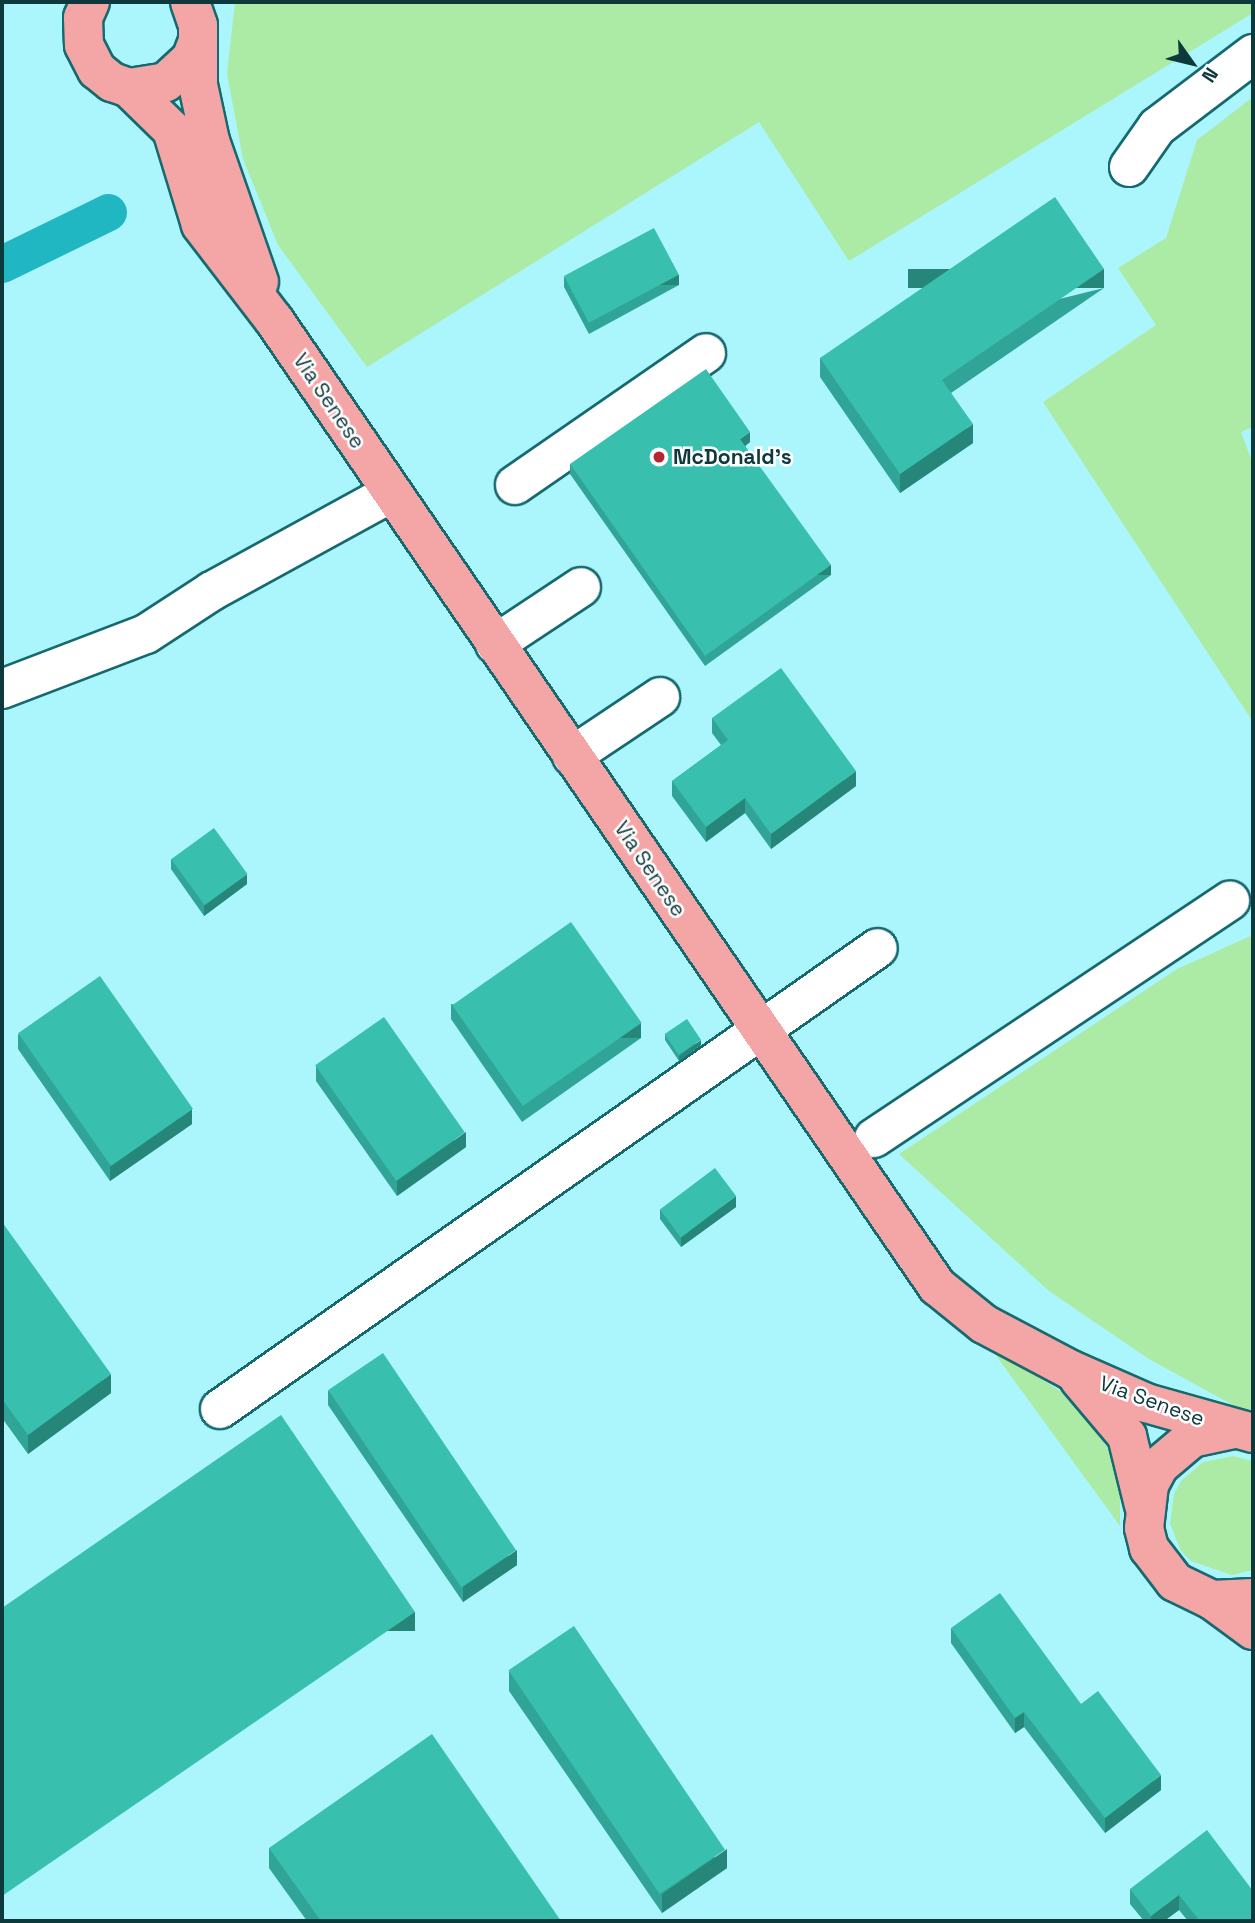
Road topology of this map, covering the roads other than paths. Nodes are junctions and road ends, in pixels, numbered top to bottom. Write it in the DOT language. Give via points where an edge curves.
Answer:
graph roads {
  1 [pos="55,2"];
  2 [pos="90,2"];
  3 [pos="196,18"];
  4 [pos="84,45"];
  5 [pos="1253,54"];
  6 [pos="129,88"];
  7 [pos="1129,167"];
  8 [pos="274,320"];
  9 [pos="706,353"];
  10 [pos="515,485"];
  11 [pos="391,493"];
  12 [pos="581,587"];
  13 [pos="495,644"];
  14 [pos="2,689"];
  15 [pos="660,697"];
  16 [pos="572,755"];
  17 [pos="1230,901"];
  18 [pos="878,948"];
  19 [pos="762,1032"];
  20 [pos="874,1138"];
  21 [pos="1070,1370"];
  22 [pos="219,1409"];
  23 [pos="1244,1431"];
  24 [pos="1144,1506"];
  25 [pos="1253,1598"];
  26 [pos="1212,1600"];
  27 [pos="1253,1630"];
  1 -- 4 [label="main road, Via Senese"];
  2 -- 4 [label="main road" via="83,18"];
  3 -- 6 [label="main road, Via Senese" via="191,59 166,82"];
  3 -- 8 [label="main road, Via Senese" via="198,85 209,141"];
  4 -- 6 [label="main road, Via Senese" via="97,70"];
  5 -- 7 [label="street" via="1157,127"];
  6 -- 8 [label="main road, Via Senese" via="172,130 201,225"];
  8 -- 11 [label="main road, Via Senese"];
  9 -- 10 [label="street"];
  11 -- 13 [label="main road, Via Senese"];
  11 -- 14 [label="street" via="136,639"];
  12 -- 13 [label="street"];
  13 -- 16 [label="main road, Via Senese"];
  15 -- 16 [label="street"];
  16 -- 19 [label="main road, Via Senese"];
  17 -- 20 [label="street"];
  18 -- 19 [label="street"];
  19 -- 21 [label="main road, Via Senese" via="937,1286 984,1324"];
  19 -- 22 [label="street"];
  21 -- 23 [label="main road, Via Senese" via="1146,1403"];
  21 -- 24 [label="main road, Via Senese" via="1127,1436"];
  23 -- 24 [label="main road, Via Senese" via="1192,1438 1174,1450 1159,1466"];
  24 -- 26 [label="main road, Via Senese" via="1149,1548 1160,1567 1183,1588"];
  25 -- 26 [label="main road, Via Senese"];
  26 -- 27 [label="main road, Via Senese"];
}
